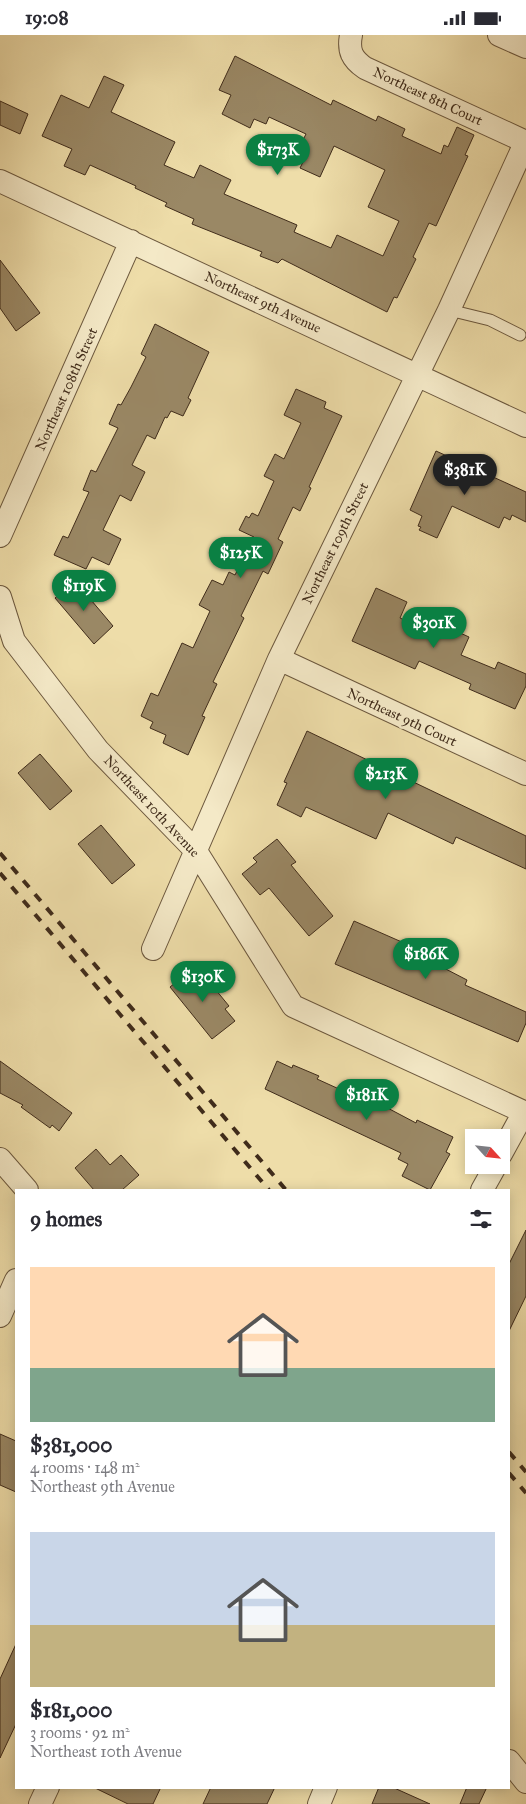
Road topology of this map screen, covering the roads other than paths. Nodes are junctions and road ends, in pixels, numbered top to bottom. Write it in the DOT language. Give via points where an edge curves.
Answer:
graph roads {
  1 [pos="351,35"];
  2 [pos="499,35"];
  3 [pos="526,47"];
  4 [pos="526,142"];
  5 [pos="0,181"];
  6 [pos="131,241"];
  7 [pos="448,310"];
  8 [pos="520,335"];
  9 [pos="418,374"];
  10 [pos="526,426"];
  11 [pos="0,537"];
  12 [pos="0,597"];
  13 [pos="279,659"];
  14 [pos="526,774"];
  15 [pos="196,851"];
  16 [pos="153,949"];
  17 [pos="525,1112"];
  18 [pos="510,1138"];
  19 [pos="0,1159"];
  20 [pos="491,1174"];
  21 [pos="27,1189"];
  22 [pos="483,1189"];
  23 [pos="15,1282"];
  24 [pos="0,1316"];
  25 [pos="510,1762"];
  26 [pos="526,1782"];
  27 [pos="47,1789"];
  28 [pos="325,1789"];
  29 [pos="40,1804"];
  30 [pos="319,1804"];
  1 -- 4 [label="street, Northeast 8th Court" via="350,52 354,60 365,67"];
  2 -- 3 [label="street"];
  4 -- 7 [label="street, Northeast 109th Street"];
  5 -- 6 [label="street, Northeast 9th Avenue"];
  6 -- 9 [label="street, Northeast 9th Avenue"];
  6 -- 11 [label="street, Northeast 108th Street"];
  7 -- 8 [label="lane" via="490,320"];
  7 -- 9 [label="street, Northeast 109th Street"];
  9 -- 10 [label="street, Northeast 9th Avenue"];
  9 -- 13 [label="street, Northeast 109th Street"];
  12 -- 15 [label="street, Northeast 10th Avenue" via="14,641 26,657 98,749"];
  13 -- 14 [label="street, Northeast 9th Court"];
  13 -- 15 [label="street, Northeast 109th Street"];
  15 -- 16 [label="street, Northeast 109th Street"];
  15 -- 17 [label="street, Northeast 10th Avenue" via="293,1006"];
  17 -- 18 [label="street"];
  19 -- 21 [label="street"];
  20 -- 22 [label="street"];
  23 -- 24 [label="street"];
  25 -- 26 [label="street"];
  27 -- 29 [label="street"];
  28 -- 30 [label="street"];
}
